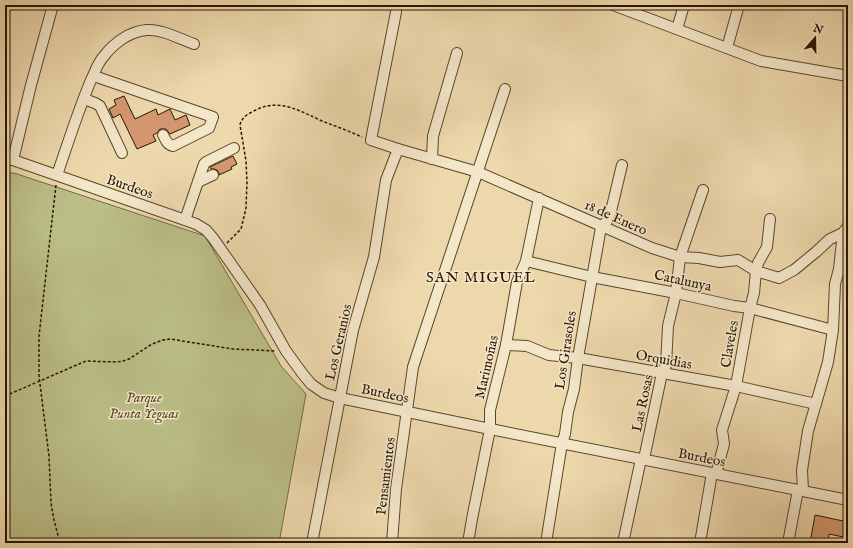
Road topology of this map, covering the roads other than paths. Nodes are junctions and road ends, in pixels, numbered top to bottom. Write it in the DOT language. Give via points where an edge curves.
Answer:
graph roads {
  1 [pos="53,5"];
  2 [pos="613,5"];
  3 [pos="684,5"];
  4 [pos="739,5"];
  5 [pos="396,12"];
  6 [pos="677,29"];
  7 [pos="194,44"];
  8 [pos="727,48"];
  9 [pos="458,53"];
  10 [pos="94,76"];
  11 [pos="848,76"];
  12 [pos="505,89"];
  13 [pos="84,99"];
  14 [pos="163,135"];
  15 [pos="234,148"];
  16 [pos="398,149"];
  17 [pos="122,153"];
  18 [pos="9,159"];
  19 [pos="432,159"];
  20 [pos="622,165"];
  21 [pos="478,172"];
  22 [pos="57,175"];
  23 [pos="213,175"];
  24 [pos="198,182"];
  25 [pos="703,190"];
  26 [pos="539,198"];
  27 [pos="770,219"];
  28 [pos="185,220"];
  29 [pos="601,226"];
  30 [pos="845,229"];
  31 [pos="680,257"];
  32 [pos="526,261"];
  33 [pos="756,271"];
  34 [pos="592,277"];
  35 [pos="676,292"];
  36 [pos="750,308"];
  37 [pos="833,330"];
  38 [pos="506,345"];
  39 [pos="578,358"];
  40 [pos="662,373"];
  41 [pos="736,386"];
  42 [pos="340,398"];
  43 [pos="816,404"];
  44 [pos="408,412"];
  45 [pos="490,429"];
  46 [pos="562,443"];
  47 [pos="643,459"];
  48 [pos="714,473"];
  49 [pos="800,490"];
  50 [pos="848,500"];
  51 [pos="794,511"];
  52 [pos="312,543"];
  53 [pos="392,543"];
  54 [pos="468,543"];
  55 [pos="546,543"];
  56 [pos="623,543"];
  57 [pos="700,543"];
  58 [pos="785,543"];
  59 [pos="788,543"];
  1 -- 18 [label="street"];
  2 -- 6 [label="street"];
  3 -- 6 [label="street"];
  4 -- 8 [label="street"];
  5 -- 16 [label="street, 18 de Enero" via="371,140"];
  6 -- 8 [label="street"];
  7 -- 10 [label="street" via="159,31 138,32 114,44 102,57"];
  8 -- 11 [label="street" via="761,61"];
  9 -- 19 [label="street" via="433,136"];
  10 -- 13 [label="street"];
  10 -- 14 [label="street" via="212,116 209,128 173,146 167,143"];
  12 -- 21 [label="street, Pensamientos"];
  13 -- 17 [label="street" via="100,106"];
  13 -- 22 [label="street"];
  15 -- 24 [label="street" via="206,162"];
  16 -- 19 [label="street, 18 de Enero"];
  16 -- 42 [label="street, Los Geranios" via="386,180 374,257 353,330"];
  18 -- 22 [label="street, Burdeos"];
  19 -- 21 [label="street, 18 de Enero"];
  20 -- 29 [label="street, Los Girasoles" via="611,211 607,221"];
  21 -- 26 [label="street, 18 de Enero"];
  21 -- 44 [label="street, Pensamientos" via="413,367"];
  22 -- 28 [label="street, Burdeos"];
  23 -- 24 [label="street"];
  24 -- 28 [label="street"];
  25 -- 31 [label="street, Las Rosas"];
  26 -- 29 [label="street, 18 de Enero"];
  26 -- 32 [label="street, Marimoñas"];
  27 -- 33 [label="street, Claveles" via="767,247"];
  28 -- 42 [label="street, Burdeos" via="206,230 213,238 260,305 286,351 311,384 324,393"];
  29 -- 31 [label="street, 18 de Enero"];
  29 -- 34 [label="street, Los Girasoles"];
  30 -- 33 [label="street, 18 de Enero" via="794,270 779,278"];
  30 -- 37 [label="street" via="835,284"];
  31 -- 33 [label="street, 18 de Enero" via="720,262 738,260"];
  31 -- 35 [label="street, Las Rosas"];
  32 -- 34 [label="street, Catalunya"];
  32 -- 38 [label="street, Marimoñas" via="517,282"];
  33 -- 36 [label="street, Claveles"];
  34 -- 35 [label="street, Catalunya"];
  34 -- 39 [label="street, Los Girasoles"];
  35 -- 36 [label="street, Catalunya"];
  35 -- 40 [label="street, Las Rosas" via="668,326 666,365"];
  36 -- 37 [label="street, Catalunya"];
  36 -- 41 [label="street, Claveles"];
  37 -- 43 [label="street" via="828,362"];
  38 -- 39 [label="street, Orquidias" via="527,346 549,355"];
  38 -- 45 [label="street, Marimoñas" via="490,410"];
  39 -- 40 [label="street, Orquidias"];
  39 -- 46 [label="street, Los Girasoles"];
  40 -- 41 [label="street, Orquidias"];
  40 -- 47 [label="street, Las Rosas"];
  41 -- 43 [label="street, Orquidias"];
  41 -- 48 [label="street, Claveles" via="722,430 724,444"];
  42 -- 44 [label="street, Burdeos"];
  42 -- 52 [label="street, Los Geranios"];
  43 -- 49 [label="street" via="808,430"];
  44 -- 45 [label="street, Burdeos"];
  44 -- 53 [label="street, Pensamientos" via="396,489"];
  45 -- 46 [label="street, Burdeos"];
  45 -- 54 [label="street, Marimoñas"];
  46 -- 47 [label="street, Burdeos"];
  46 -- 55 [label="street, Los Girasoles"];
  47 -- 48 [label="street, Burdeos"];
  47 -- 56 [label="street, Las Rosas"];
  48 -- 49 [label="street, Burdeos"];
  48 -- 57 [label="street, Claveles"];
  49 -- 50 [label="street, Burdeos"];
  49 -- 51 [label="street"];
  51 -- 58 [label="street"];
  51 -- 59 [label="street"];
}
